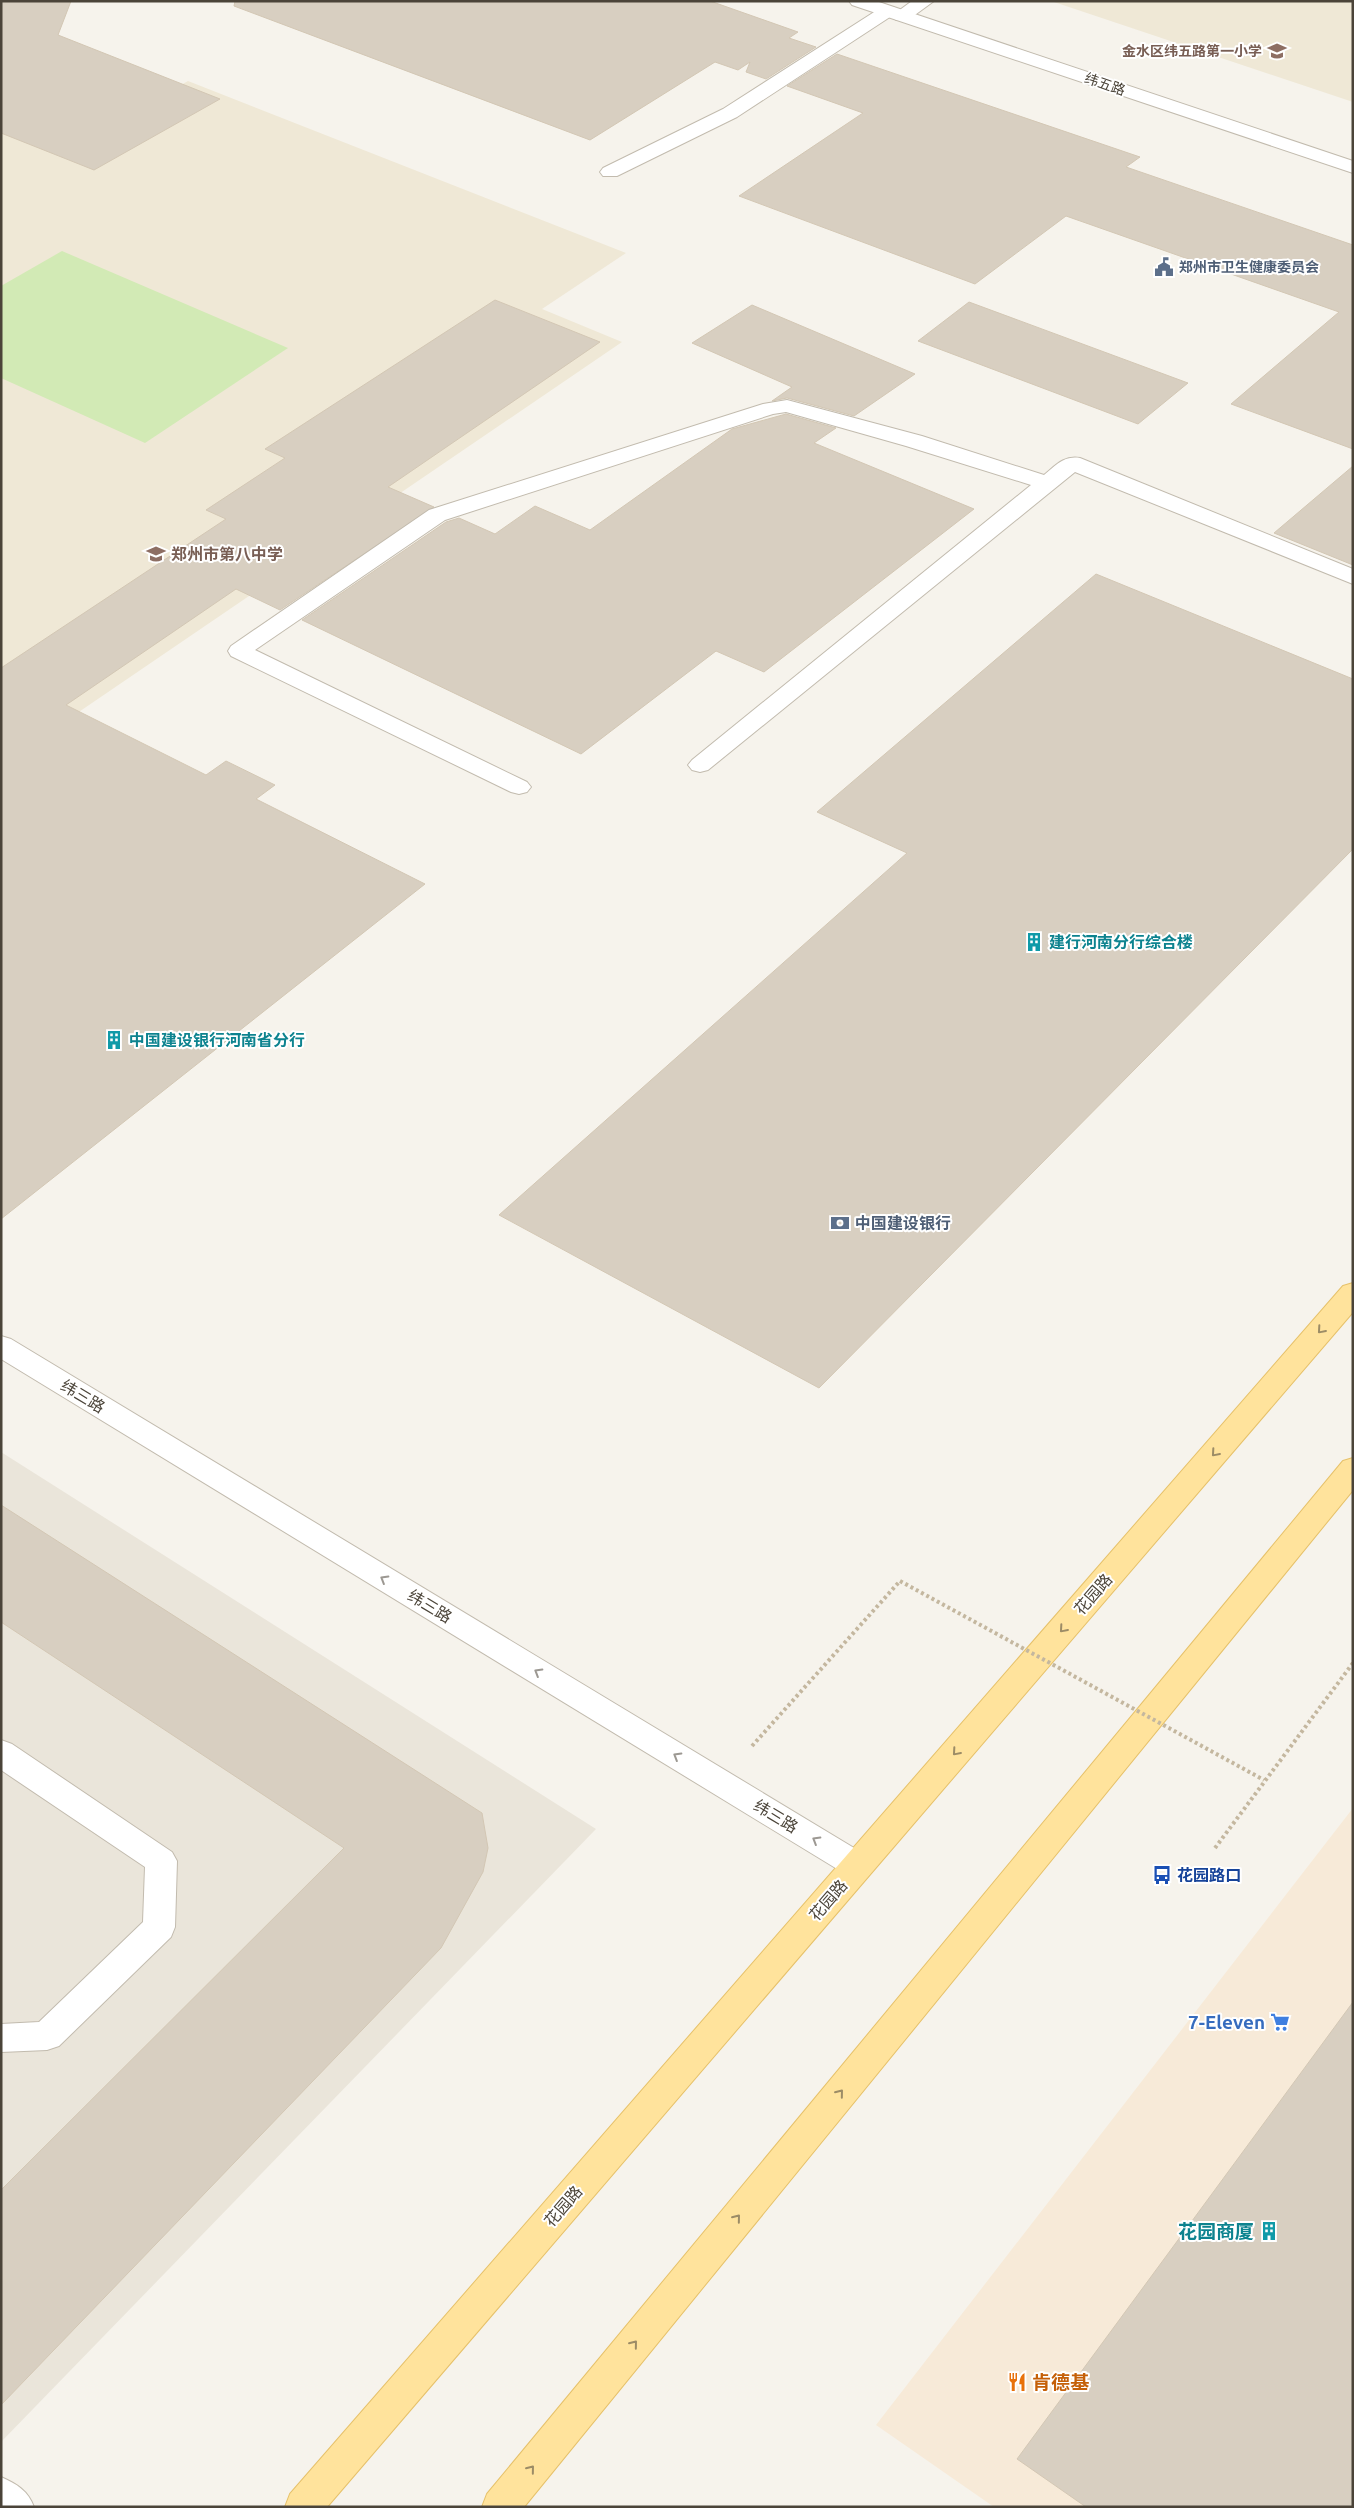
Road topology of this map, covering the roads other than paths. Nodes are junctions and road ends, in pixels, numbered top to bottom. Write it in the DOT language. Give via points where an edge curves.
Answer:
graph roads {
  1 [pos="858,1"];
  2 [pos="925,1"];
  3 [pos="895,14"];
  4 [pos="1353,167"];
  5 [pos="610,172"];
  6 [pos="1047,483"];
  7 [pos="1353,577"];
  8 [pos="700,765"];
  9 [pos="519,787"];
  10 [pos="1353,1293"];
  11 [pos="1,1346"];
  12 [pos="1353,1469"];
  13 [pos="1,1752"];
  14 [pos="858,1866"];
  15 [pos="1,2038"];
  16 [pos="1,2495"];
  17 [pos="16,2507"];
  18 [pos="303,2507"];
  19 [pos="500,2507"];
  1 -- 3 [label="street, 纬五路"];
  2 -- 3 [label="street"];
  3 -- 4 [label="street, 纬五路"];
  3 -- 5 [label="street" via="730,113"];
  6 -- 7 [label="street" via="1072,462"];
  6 -- 8 [label="street"];
  6 -- 9 [label="street" via="914,441 787,406 770,408 437,515 239,651"];
  10 -- 14 [label="main road, 花园路, one-way"];
  14 -- 11 [label="street, 纬三路, one-way"];
  19 -- 12 [label="main road, one-way"];
  13 -- 15 [label="street" via="161,1861 159,1927 47,2036"];
  14 -- 18 [label="main road, 花园路"];
  16 -- 17 [label="street"];
}
